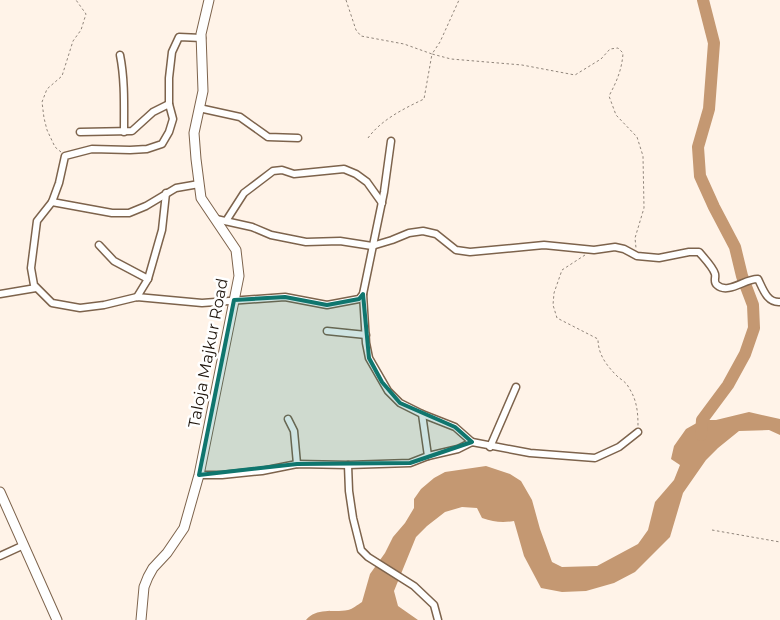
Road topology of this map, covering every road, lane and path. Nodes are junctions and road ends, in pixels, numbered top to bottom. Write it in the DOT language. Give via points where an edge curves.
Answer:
graph roads {
  1 [pos="76,0"];
  2 [pos="209,0"];
  3 [pos="346,0"];
  4 [pos="459,0"];
  5 [pos="202,38"];
  6 [pos="432,54"];
  7 [pos="120,55"];
  8 [pos="168,104"];
  9 [pos="199,108"];
  10 [pos="80,132"];
  11 [pos="124,132"];
  12 [pos="298,138"];
  13 [pos="368,138"];
  14 [pos="390,141"];
  15 [pos="65,156"];
  16 [pos="199,184"];
  17 [pos="166,193"];
  18 [pos="52,202"];
  19 [pos="382,203"];
  20 [pos="216,219"];
  21 [pos="226,221"];
  22 [pos="99,245"];
  23 [pos="372,246"];
  24 [pos="594,250"];
  25 [pos="637,256"];
  26 [pos="148,279"];
  27 [pos="36,288"];
  28 [pos="0,294"];
  29 [pos="363,294"];
  30 [pos="137,297"];
  31 [pos="234,300"];
  32 [pos="780,302"];
  33 [pos="327,331"];
  34 [pos="366,336"];
  35 [pos="516,387"];
  36 [pos="422,414"];
  37 [pos="288,419"];
  38 [pos="638,432"];
  39 [pos="472,442"];
  40 [pos="490,447"];
  41 [pos="428,456"];
  42 [pos="297,464"];
  43 [pos="348,465"];
  44 [pos="199,475"];
  45 [pos="0,492"];
  46 [pos="712,530"];
  47 [pos="780,542"];
  48 [pos="24,545"];
  49 [pos="0,556"];
  50 [pos="57,620"];
  51 [pos="141,620"];
  52 [pos="438,620"];
  1 -- 15 [label="path" via="86,14 81,30 62,76 47,89 42,102 47,130 55,147"];
  2 -- 5 [label="street, Taloja Majkur Road"];
  3 -- 6 [label="path" via="361,36 404,44"];
  4 -- 6 [label="path"];
  5 -- 8 [label="street" via="179,37 172,52"];
  5 -- 9 [label="street, Taloja Majkur Road" via="203,91"];
  6 -- 13 [label="path" via="424,99 401,110"];
  6 -- 25 [label="path" via="575,75 601,59 610,49 618,48 623,53 622,66 609,96 616,115 638,137 643,156 644,208 635,238"];
  7 -- 11 [label="street"];
  8 -- 11 [label="street" via="132,131"];
  8 -- 15 [label="street" via="173,120 162,144 147,149 92,149"];
  9 -- 12 [label="street" via="240,117 268,138"];
  9 -- 16 [label="street, Taloja Majkur Road" via="194,133"];
  10 -- 11 [label="street"];
  14 -- 19 [label="street"];
  15 -- 18 [label="street"];
  16 -- 17 [label="street"];
  16 -- 20 [label="street, Taloja Majkur Road" via="201,198"];
  17 -- 18 [label="street" via="129,213"];
  17 -- 26 [label="street" via="162,230"];
  18 -- 27 [label="street" via="37,221 31,268"];
  19 -- 21 [label="street" via="367,182 344,170 294,174 273,171 244,193"];
  19 -- 23 [label="street"];
  20 -- 21 [label="street"];
  20 -- 31 [label="street, Taloja Majkur Road" via="236,250 239,276"];
  21 -- 23 [label="street" via="306,242 340,241"];
  22 -- 26 [label="street" via="114,261"];
  23 -- 24 [label="street" via="423,230 436,234 456,250 470,252 544,245"];
  23 -- 29 [label="street"];
  24 -- 25 [label="street" via="624,249"];
  24 -- 38 [label="path" via="562,270 553,305 558,318 598,339 598,350 634,396"];
  25 -- 32 [label="street" via="659,258 699,252 715,274 717,285 729,288 758,279 766,297"];
  26 -- 30 [label="street"];
  27 -- 28 [label="street"];
  27 -- 30 [label="street" via="52,303 80,308"];
  29 -- 31 [label="street" via="359,299 327,305 285,297"];
  29 -- 34 [label="street"];
  30 -- 31 [label="street" via="202,303"];
  31 -- 44 [label="street, Taloja Majkur Road"];
  33 -- 34 [label="street"];
  34 -- 36 [label="street" via="369,358 388,391 400,403"];
  35 -- 40 [label="street"];
  36 -- 39 [label="street" via="455,427"];
  36 -- 41 [label="street"];
  37 -- 42 [label="street" via="294,431"];
  38 -- 40 [label="street" via="595,458"];
  39 -- 40 [label="street"];
  39 -- 41 [label="street"];
  41 -- 43 [label="street" via="410,462"];
  42 -- 43 [label="street"];
  42 -- 44 [label="street" via="262,471"];
  43 -- 52 [label="street" via="353,518 362,550 414,586 434,605"];
  44 -- 51 [label="street, Taloja Majkur Road" via="184,528 148,577"];
  45 -- 48 [label="street"];
  46 -- 47 [label="path"];
  48 -- 49 [label="street"];
  48 -- 50 [label="street"];
}
